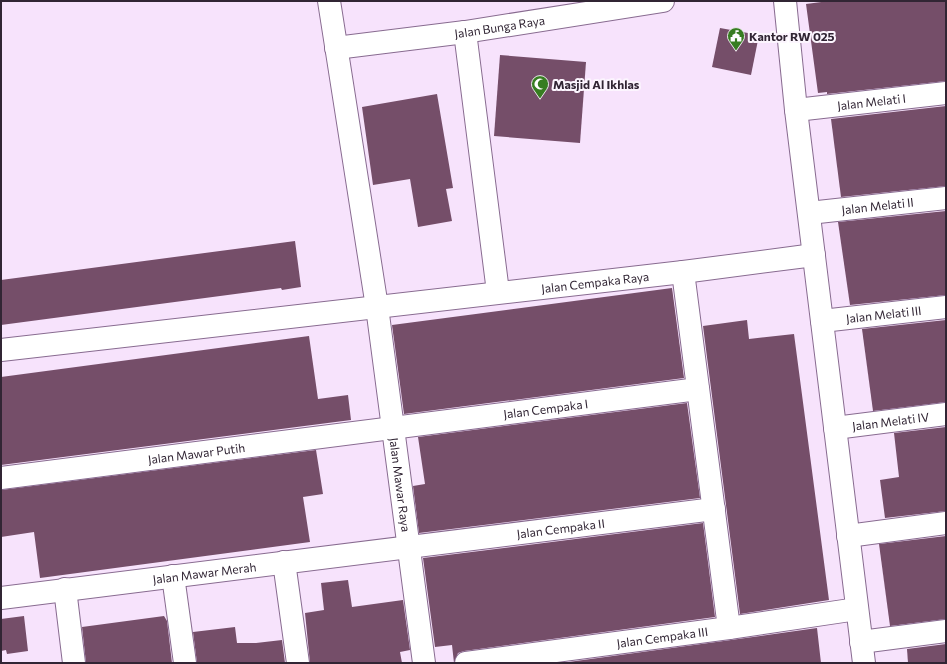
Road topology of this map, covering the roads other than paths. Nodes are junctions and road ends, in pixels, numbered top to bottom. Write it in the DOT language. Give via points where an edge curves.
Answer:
graph roads {
  1 [pos="329,1"];
  2 [pos="663,1"];
  3 [pos="785,1"];
  4 [pos="465,32"];
  5 [pos="336,48"];
  6 [pos="946,93"];
  7 [pos="796,110"];
  8 [pos="946,198"];
  9 [pos="809,213"];
  10 [pos="814,255"];
  11 [pos="683,272"];
  12 [pos="498,292"];
  13 [pos="377,306"];
  14 [pos="946,307"];
  15 [pos="822,321"];
  16 [pos="1,350"];
  17 [pos="698,389"];
  18 [pos="946,414"];
  19 [pos="392,428"];
  20 [pos="835,428"];
  21 [pos="1,478"];
  22 [pos="714,509"];
  23 [pos="946,524"];
  24 [pos="848,536"];
  25 [pos="408,546"];
  26 [pos="284,562"];
  27 [pos="173,576"];
  28 [pos="65,589"];
  29 [pos="1,598"];
  30 [pos="858,609"];
  31 [pos="729,628"];
  32 [pos="946,631"];
  33 [pos="861,642"];
  34 [pos="74,663"];
  35 [pos="185,663"];
  36 [pos="298,663"];
  37 [pos="424,663"];
  38 [pos="466,663"];
  39 [pos="864,663"];
  1 -- 5 [label="street, Jalan Mawar Raya"];
  2 -- 4 [label="street, Jalan Bunga Raya"];
  3 -- 7 [label="street"];
  4 -- 5 [label="street, Jalan Bunga Raya"];
  4 -- 12 [label="street"];
  5 -- 13 [label="street, Jalan Mawar Raya"];
  6 -- 7 [label="street, Jalan Melati I"];
  7 -- 9 [label="street"];
  8 -- 9 [label="street, Jalan Melati II"];
  9 -- 10 [label="street"];
  10 -- 11 [label="street, Jalan Cempaka Raya"];
  10 -- 15 [label="street"];
  11 -- 12 [label="street, Jalan Cempaka Raya"];
  11 -- 17 [label="street"];
  12 -- 13 [label="street, Jalan Cempaka Raya"];
  13 -- 16 [label="street, Jalan Cempaka Raya"];
  13 -- 19 [label="street, Jalan Mawar Raya"];
  14 -- 15 [label="street, Jalan Melati III"];
  15 -- 20 [label="street"];
  17 -- 19 [label="street, Jalan Cempaka I"];
  17 -- 22 [label="street"];
  18 -- 20 [label="street, Jalan Melati IV"];
  19 -- 21 [label="street, Jalan Mawar Putih"];
  19 -- 25 [label="street, Jalan Mawar Raya"];
  20 -- 24 [label="street"];
  22 -- 25 [label="street, Jalan Cempaka II"];
  22 -- 31 [label="street"];
  23 -- 24 [label="street"];
  24 -- 30 [label="street"];
  25 -- 26 [label="street, Jalan Mawar Merah"];
  25 -- 37 [label="street, Jalan Mawar Raya"];
  26 -- 27 [label="street, Jalan Mawar Merah"];
  26 -- 36 [label="street"];
  27 -- 28 [label="street, Jalan Mawar Merah"];
  27 -- 35 [label="street"];
  28 -- 29 [label="street, Jalan Mawar Merah"];
  28 -- 34 [label="street"];
  30 -- 31 [label="street, Jalan Cempaka III"];
  30 -- 33 [label="street"];
  31 -- 38 [label="street, Jalan Cempaka III"];
  32 -- 33 [label="street"];
  33 -- 39 [label="street"];
}
